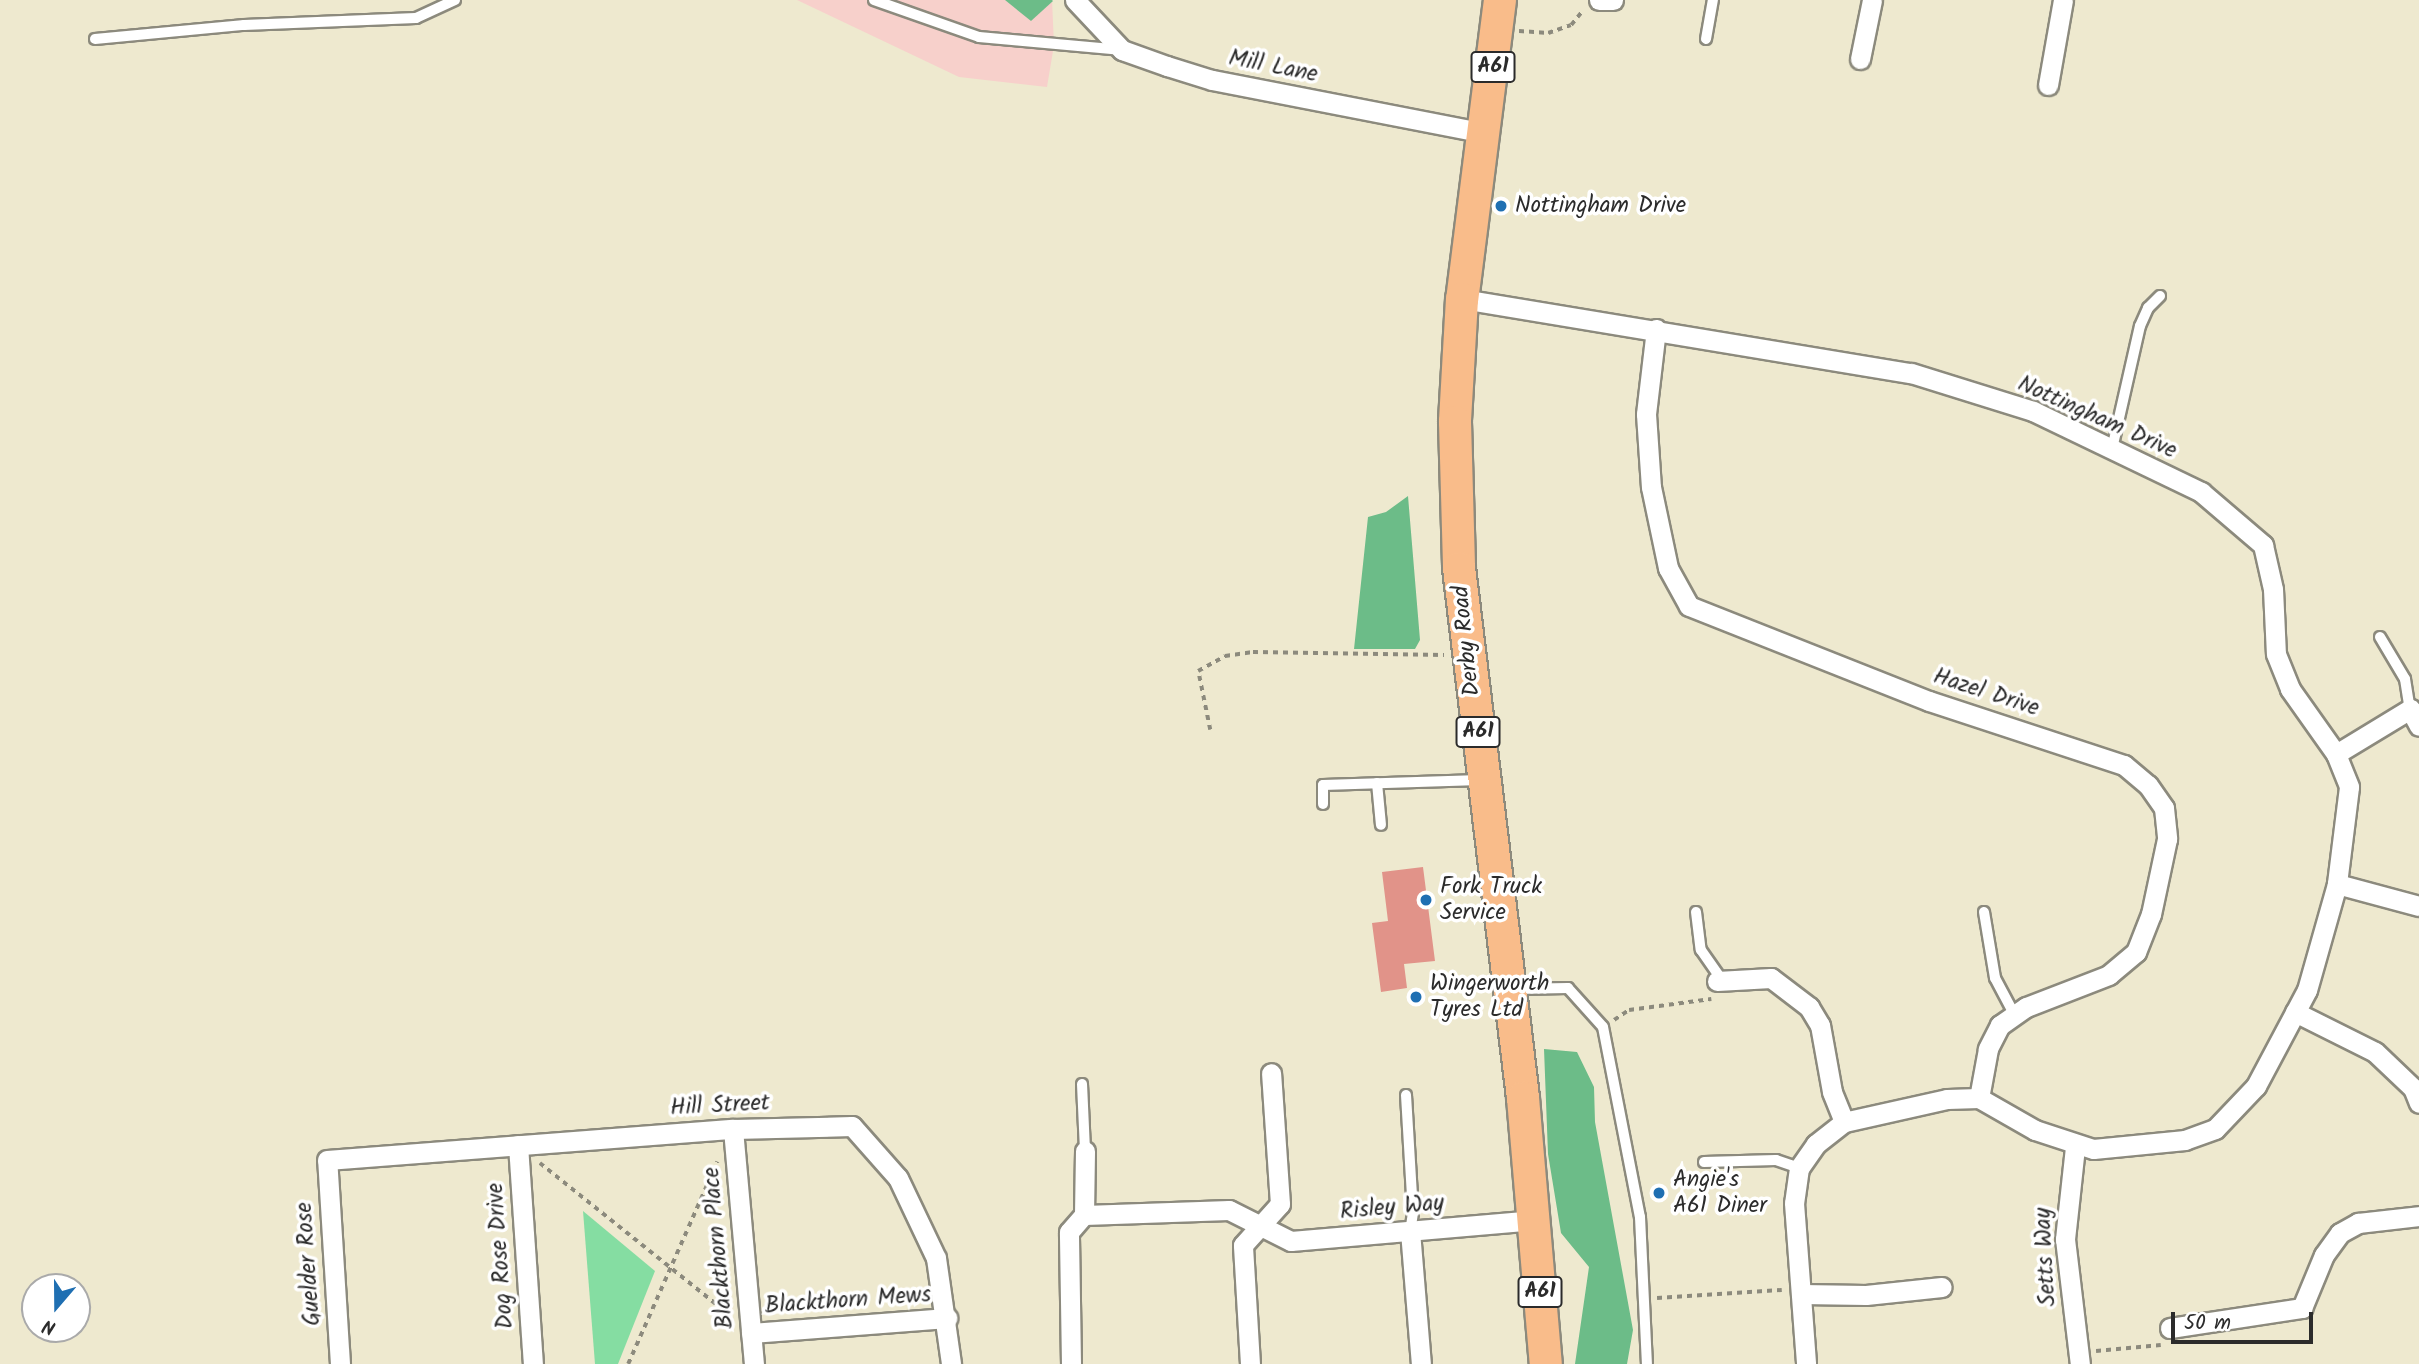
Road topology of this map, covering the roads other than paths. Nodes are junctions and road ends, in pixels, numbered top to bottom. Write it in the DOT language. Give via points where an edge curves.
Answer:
graph roads {
  1 [pos="455,0"];
  2 [pos="874,0"];
  3 [pos="1075,0"];
  4 [pos="1612,0"];
  5 [pos="1713,0"];
  6 [pos="1872,0"];
  7 [pos="2063,0"];
  8 [pos="1592,3"];
  9 [pos="1499,14"];
  10 [pos="95,39"];
  11 [pos="1706,39"];
  12 [pos="1122,50"];
  13 [pos="1860,59"];
  14 [pos="2048,85"];
  15 [pos="1484,133"];
  16 [pos="2160,296"];
  17 [pos="1462,299"];
  18 [pos="1656,329"];
  19 [pos="2112,449"];
  20 [pos="2380,637"];
  21 [pos="2414,718"];
  22 [pos="2336,754"];
  23 [pos="1484,779"];
  24 [pos="1377,783"];
  25 [pos="1323,804"];
  26 [pos="1381,825"];
  27 [pos="2337,884"];
  28 [pos="2419,906"];
  29 [pos="1696,912"];
  30 [pos="1984,912"];
  31 [pos="1720,981"];
  32 [pos="1509,989"];
  33 [pos="2295,1012"];
  34 [pos="2014,1013"];
  35 [pos="1272,1073"];
  36 [pos="1082,1084"];
  37 [pos="1406,1095"];
  38 [pos="1979,1098"];
  39 [pos="2419,1103"];
  40 [pos="1844,1122"];
  41 [pos="733,1129"];
  42 [pos="518,1145"];
  43 [pos="2075,1147"];
  44 [pos="1086,1151"];
  45 [pos="327,1160"];
  46 [pos="1704,1162"];
  47 [pos="1799,1168"];
  48 [pos="1084,1215"];
  49 [pos="2419,1216"];
  50 [pos="1535,1220"];
  51 [pos="1258,1223"];
  52 [pos="1410,1231"];
  53 [pos="1942,1287"];
  54 [pos="1801,1291"];
  55 [pos="947,1318"];
  56 [pos="2170,1328"];
  57 [pos="751,1333"];
  58 [pos="2080,1358"];
  59 [pos="341,1364"];
  60 [pos="533,1364"];
  61 [pos="754,1364"];
  62 [pos="951,1364"];
  63 [pos="1071,1364"];
  64 [pos="1250,1364"];
  65 [pos="1421,1364"];
  66 [pos="1546,1364"];
  67 [pos="1647,1364"];
  68 [pos="1806,1364"];
  1 -- 10 [label="lane" via="416,18 243,25"];
  2 -- 12 [label="lane" via="979,37"];
  3 -- 12 [label="street, Mill Lane"];
  4 -- 8 [label="street"];
  5 -- 11 [label="lane"];
  6 -- 13 [label="street"];
  7 -- 14 [label="street"];
  9 -- 15 [label="highway, Derby Road / A61"];
  12 -- 15 [label="street, Mill Lane" via="1212,80"];
  15 -- 17 [label="highway, Derby Road / A61"];
  16 -- 19 [label="lane" via="2148,307 2140,327"];
  17 -- 18 [label="street, Nottingham Drive"];
  17 -- 23 [label="highway, Derby Road / A61" via="1455,422 1459,568"];
  18 -- 19 [label="street, Nottingham Drive" via="1911,373 2033,411"];
  18 -- 34 [label="street, Hazel Drive" via="1646,414 1651,487 1668,568 1689,606 1929,701 2124,765 2148,785 2164,808 2167,839 2151,914 2136,951 2109,975"];
  19 -- 22 [label="street, Nottingham Drive" via="2201,492 2263,545 2273,589 2276,654 2290,689"];
  20 -- 21 [label="lane" via="2405,680"];
  21 -- 22 [label="street"];
  22 -- 27 [label="street, Nottingham Drive" via="2349,788"];
  23 -- 24 [label="lane"];
  23 -- 32 [label="highway, Derby Road / A61"];
  24 -- 25 [label="lane" via="1323,785"];
  24 -- 26 [label="lane"];
  27 -- 28 [label="street"];
  27 -- 33 [label="street, Nottingham Drive" via="2307,990"];
  29 -- 31 [label="lane" via="1701,950"];
  30 -- 34 [label="lane" via="1995,978"];
  31 -- 40 [label="street" via="1771,978 1809,1007 1820,1025 1832,1092"];
  32 -- 50 [label="highway, Derby Road / A61"];
  32 -- 67 [label="lane" via="1568,988 1603,1027 1640,1217"];
  33 -- 39 [label="street" via="2375,1052 2413,1087"];
  33 -- 43 [label="street, Nottingham Drive" via="2256,1086 2215,1129 2185,1140 2150,1145"];
  34 -- 38 [label="street, Hazel Drive" via="2000,1025 1988,1049"];
  35 -- 51 [label="street" via="1280,1204"];
  36 -- 44 [label="lane"];
  37 -- 52 [label="lane" via="1413,1213"];
  38 -- 40 [label="street, Nottingham Drive" via="1947,1098"];
  38 -- 43 [label="street, Nottingham Drive"];
  40 -- 47 [label="street, Nottingham Drive" via="1816,1144"];
  41 -- 42 [label="street, Hill Street"];
  41 -- 55 [label="street, Hill Street" via="852,1126 898,1178 936,1258"];
  41 -- 57 [label="street, Blackthorn Place"];
  42 -- 45 [label="street, Hill Street"];
  42 -- 60 [label="street, Dog Rose Drive"];
  43 -- 58 [label="street, Setts Way" via="2065,1239"];
  44 -- 48 [label="street"];
  45 -- 59 [label="street, Guelder Rose"];
  46 -- 47 [label="lane" via="1776,1160"];
  47 -- 54 [label="street, Nottingham Drive" via="1794,1203"];
  48 -- 51 [label="street, Risley Way" via="1229,1210"];
  48 -- 63 [label="street" via="1069,1231"];
  49 -- 56 [label="street" via="2358,1223 2340,1233 2324,1255 2302,1308"];
  50 -- 52 [label="street, Risley Way"];
  50 -- 66 [label="highway, Derby Road / A61"];
  51 -- 52 [label="street, Risley Way" via="1291,1241"];
  51 -- 64 [label="street" via="1243,1245"];
  52 -- 65 [label="street"];
  53 -- 54 [label="street" via="1866,1295"];
  54 -- 68 [label="street, Nottingham Drive"];
  55 -- 57 [label="street, Blackthorn Mews"];
  55 -- 62 [label="street, Hill Street"];
  57 -- 61 [label="street, Blackthorn Place"];
}
